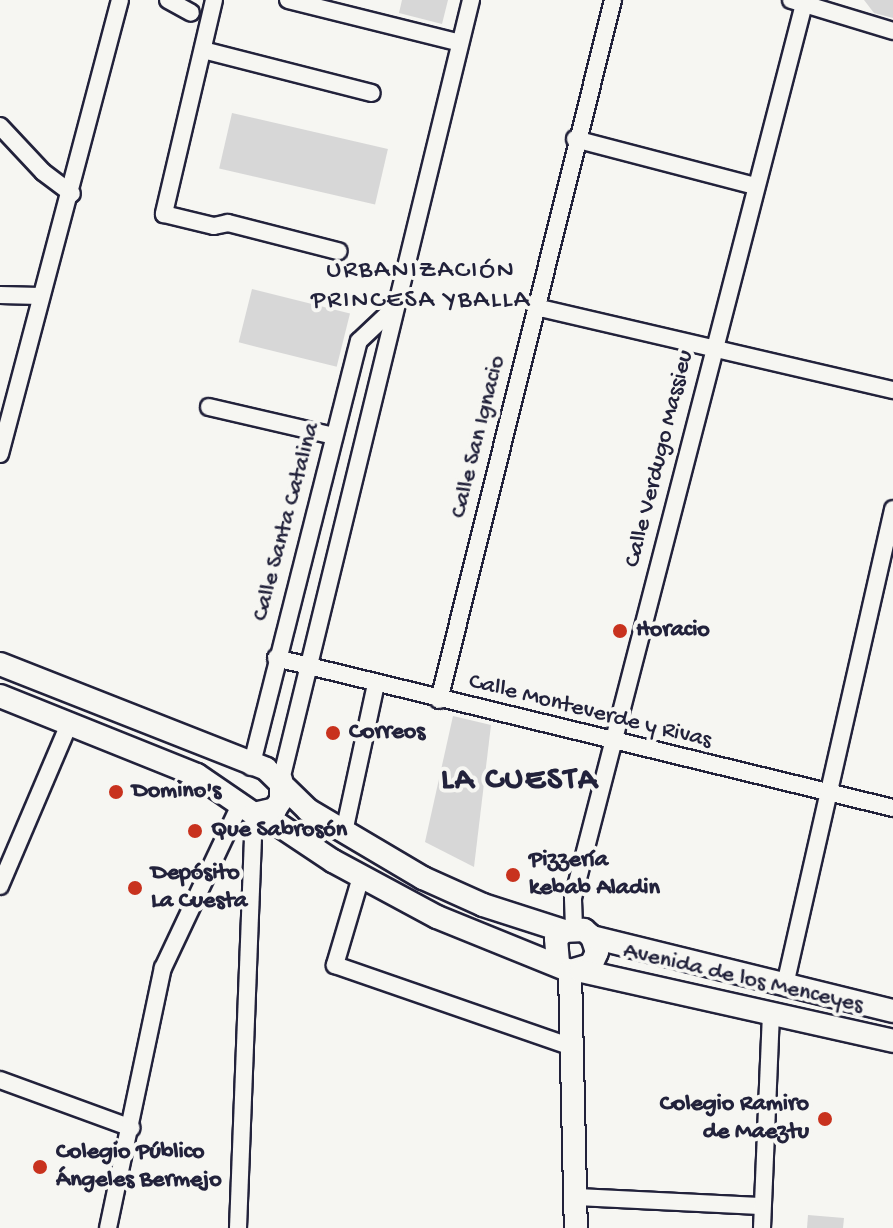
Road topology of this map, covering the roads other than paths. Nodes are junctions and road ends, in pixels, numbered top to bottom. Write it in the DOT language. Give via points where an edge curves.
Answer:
graph roads {
  1 [pos="120,0"];
  2 [pos="168,0"];
  3 [pos="214,0"];
  4 [pos="288,0"];
  5 [pos="471,0"];
  6 [pos="613,0"];
  7 [pos="798,2"];
  8 [pos="191,13"];
  9 [pos="893,31"];
  10 [pos="460,43"];
  11 [pos="203,50"];
  12 [pos="372,93"];
  13 [pos="0,126"];
  14 [pos="575,139"];
  15 [pos="756,186"];
  16 [pos="72,194"];
  17 [pos="338,251"];
  18 [pos="0,295"];
  19 [pos="40,296"];
  20 [pos="397,304"];
  21 [pos="536,307"];
  22 [pos="370,333"];
  23 [pos="389,348"];
  24 [pos="711,348"];
  25 [pos="893,390"];
  26 [pos="209,407"];
  27 [pos="334,436"];
  28 [pos="1,444"];
  29 [pos="893,509"];
  30 [pos="276,658"];
  31 [pos="0,664"];
  32 [pos="310,667"];
  33 [pos="376,684"];
  34 [pos="0,696"];
  35 [pos="439,700"];
  36 [pos="69,724"];
  37 [pos="615,743"];
  38 [pos="251,767"];
  39 [pos="281,780"];
  40 [pos="830,794"];
  41 [pos="893,808"];
  42 [pos="249,809"];
  43 [pos="344,832"];
  44 [pos="361,877"];
  45 [pos="0,886"];
  46 [pos="577,932"];
  47 [pos="570,969"];
  48 [pos="785,985"];
  49 [pos="893,1011"];
  50 [pos="771,1012"];
  51 [pos="893,1041"];
  52 [pos="569,1046"];
  53 [pos="0,1080"];
  54 [pos="131,1128"];
  55 [pos="575,1197"];
  56 [pos="762,1206"];
  57 [pos="108,1228"];
  58 [pos="238,1228"];
  59 [pos="576,1228"];
  60 [pos="762,1228"];
  1 -- 16 [label="street"];
  2 -- 8 [label="street"];
  3 -- 11 [label="street"];
  4 -- 10 [label="street"];
  5 -- 10 [label="street, Calle Santa Catalina"];
  6 -- 14 [label="street, Calle San Ignacio"];
  7 -- 9 [label="street"];
  7 -- 15 [label="street, Calle Verdugo Massieu"];
  10 -- 20 [label="street, Calle Santa Catalina"];
  11 -- 12 [label="street"];
  11 -- 17 [label="street" via="164,214"];
  13 -- 16 [label="street"];
  14 -- 15 [label="street"];
  14 -- 21 [label="street, Calle San Ignacio"];
  15 -- 24 [label="street, Calle Verdugo Massieu"];
  16 -- 19 [label="street"];
  18 -- 19 [label="street"];
  19 -- 28 [label="street"];
  20 -- 22 [label="street, Calle Santa Catalina"];
  20 -- 23 [label="street, Calle Santa Catalina"];
  21 -- 24 [label="street"];
  21 -- 35 [label="street, Calle San Ignacio"];
  22 -- 23 [label="street"];
  22 -- 27 [label="street, Calle Santa Catalina" via="359,341"];
  23 -- 32 [label="street, Calle Santa Catalina"];
  24 -- 25 [label="street"];
  24 -- 37 [label="street, Calle Verdugo Massieu"];
  26 -- 27 [label="street"];
  27 -- 30 [label="street, Calle Santa Catalina"];
  29 -- 40 [label="street"];
  30 -- 32 [label="street, Calle Monteverde y Rivas"];
  30 -- 38 [label="street, Calle Santa Catalina"];
  31 -- 38 [label="main road"];
  32 -- 33 [label="street, Calle Monteverde y Rivas"];
  32 -- 39 [label="street, Calle Santa Catalina"];
  33 -- 35 [label="street, Calle Monteverde y Rivas"];
  33 -- 43 [label="street"];
  34 -- 36 [label="main road, Avenida de los Menceyes"];
  35 -- 37 [label="street, Calle Monteverde y Rivas"];
  36 -- 42 [label="main road, Avenida de los Menceyes" via="197,775"];
  36 -- 45 [label="street"];
  37 -- 40 [label="street, Calle Monteverde y Rivas"];
  37 -- 46 [label="street, Calle Verdugo Massieu" via="573,898"];
  38 -- 39 [label="main road" via="266,769"];
  38 -- 42 [label="main road" via="236,786"];
  39 -- 42 [label="main road" via="281,800"];
  39 -- 43 [label="main road, Avenida de los Menceyes" via="308,810"];
  40 -- 41 [label="street, Calle Monteverde y Rivas"];
  40 -- 48 [label="street"];
  42 -- 44 [label="main road, Avenida de los Menceyes"];
  42 -- 54 [label="street" via="163,968"];
  42 -- 58 [label="street"];
  43 -- 46 [label="main road, Avenida de los Menceyes" via="483,905"];
  44 -- 47 [label="main road, Avenida de los Menceyes" via="437,917"];
  44 -- 52 [label="street" via="335,965"];
  46 -- 47 [label="main road" via="556,939"];
  46 -- 47 [label="main road" via="597,952"];
  46 -- 48 [label="main road, Avenida de los Menceyes"];
  47 -- 50 [label="main road, Avenida de los Menceyes"];
  47 -- 52 [label="main road"];
  48 -- 49 [label="main road, Avenida de los Menceyes"];
  50 -- 51 [label="main road, Avenida de los Menceyes"];
  50 -- 56 [label="street"];
  52 -- 55 [label="main road"];
  53 -- 54 [label="street"];
  54 -- 57 [label="street"];
  55 -- 56 [label="street"];
  55 -- 59 [label="main road"];
  56 -- 60 [label="street"];
}
